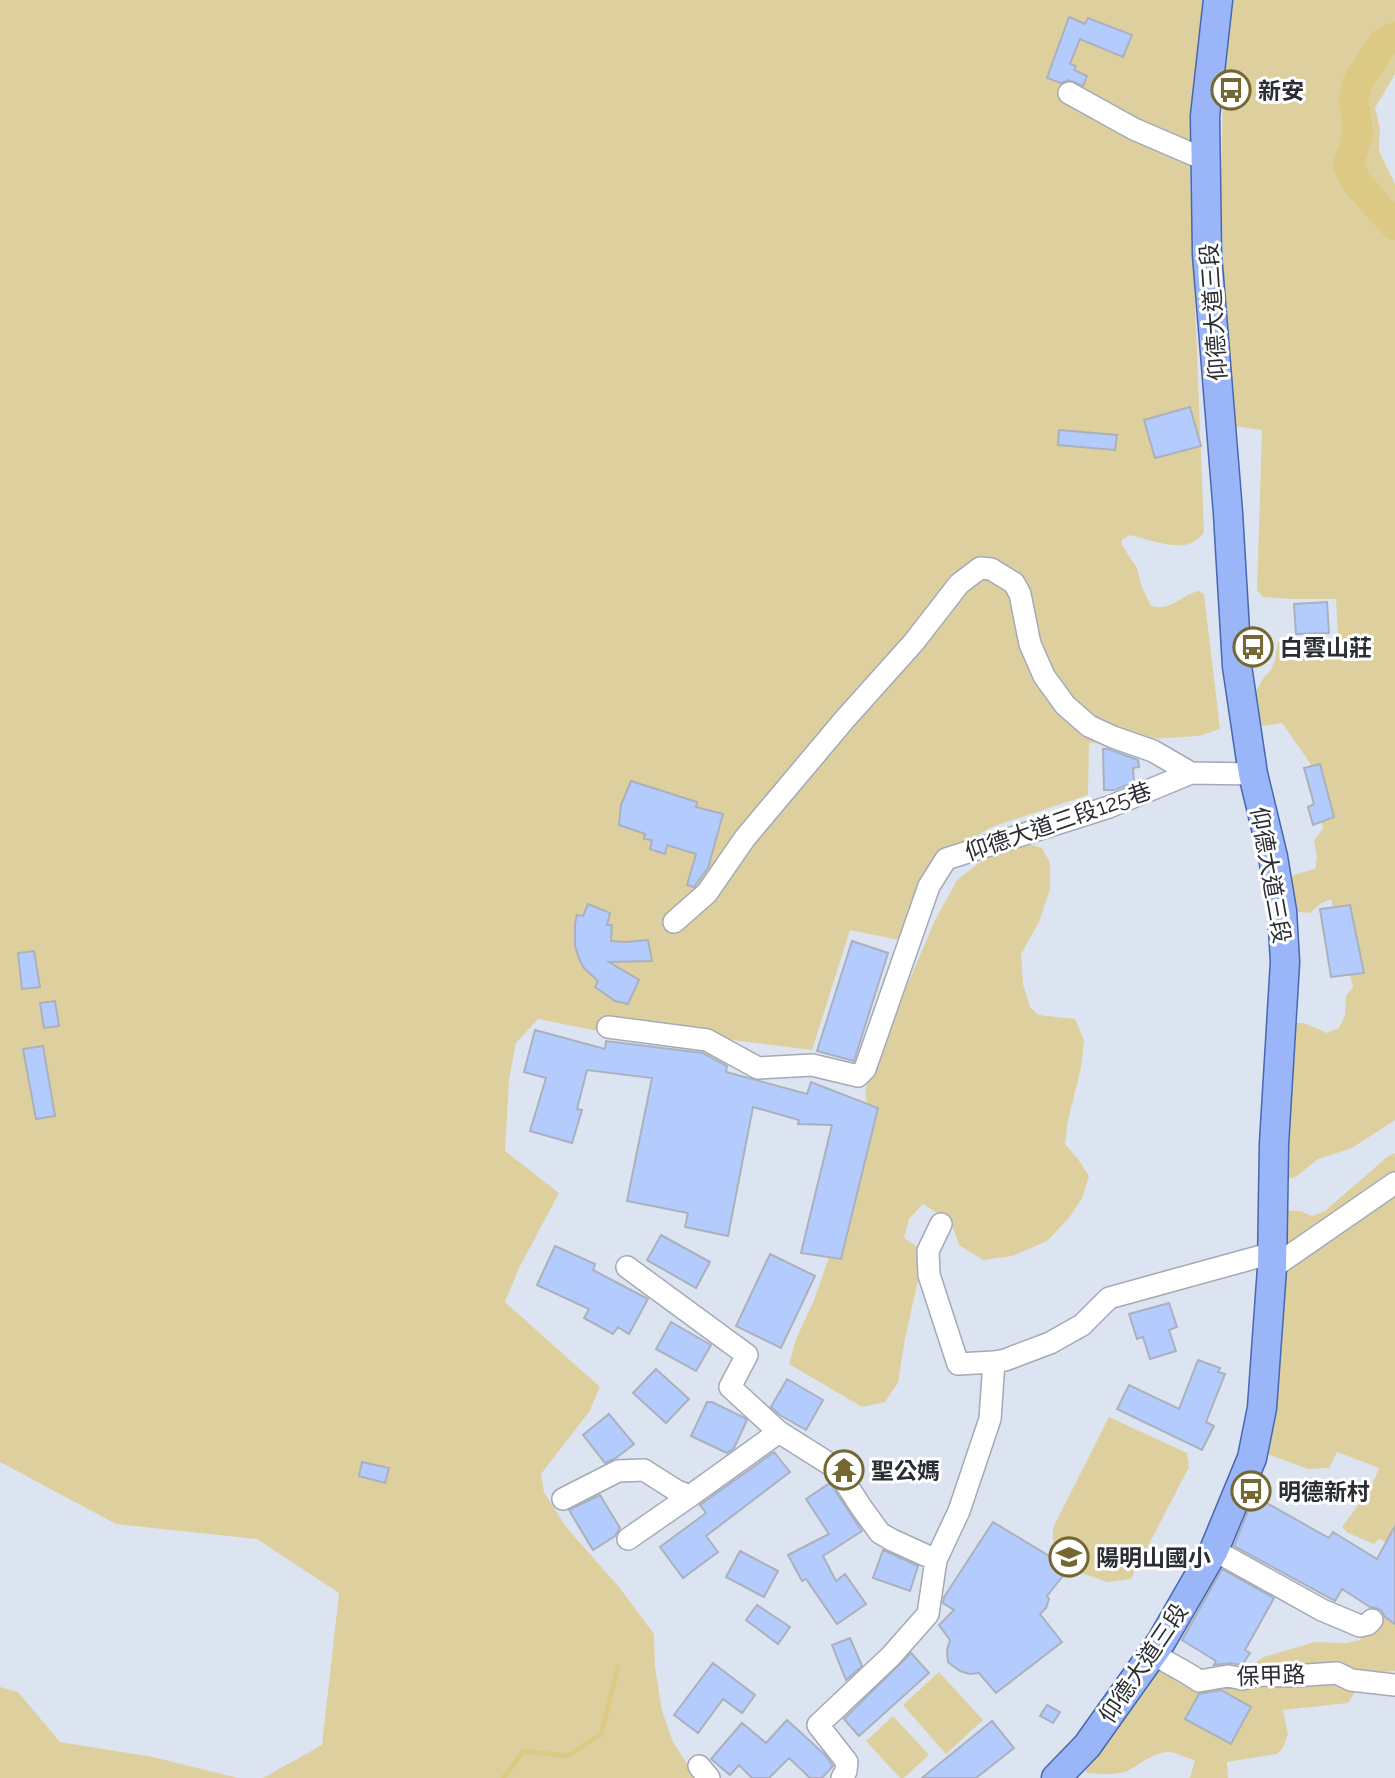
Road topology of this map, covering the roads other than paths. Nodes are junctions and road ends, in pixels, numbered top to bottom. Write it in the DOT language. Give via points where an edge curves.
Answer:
graph roads {
  1 [pos="1217,0"];
  2 [pos="1069,93"];
  3 [pos="1206,160"];
  4 [pos="1191,773"];
  5 [pos="1253,774"];
  6 [pos="674,922"];
  7 [pos="608,1027"];
  8 [pos="1395,1183"];
  9 [pos="941,1224"];
  10 [pos="1272,1261"];
  11 [pos="626,1267"];
  12 [pos="993,1362"];
  13 [pos="779,1432"];
  14 [pos="690,1496"];
  15 [pos="563,1499"];
  16 [pos="628,1539"];
  17 [pos="1214,1550"];
  18 [pos="936,1560"];
  19 [pos="1372,1620"];
  20 [pos="1153,1653"];
  21 [pos="1395,1685"];
  22 [pos="842,1778"];
  23 [pos="1056,1778"];
  1 -- 3 [label="main road, 仰德大道三段" via="1205,117"];
  2 -- 3 [label="street" via="1134,129"];
  3 -- 5 [label="main road, 仰德大道三段" via="1207,254 1237,666"];
  4 -- 5 [label="street, 仰德大道三段125巷"];
  4 -- 6 [label="street" via="1153,751 1089,726 1065,705 1044,676 1030,644 1014,583 991,569 980,568 959,584 745,838 708,893"];
  4 -- 7 [label="street, 仰德大道三段125巷" via="1109,807 946,859 929,886 865,1069 858,1076 812,1065 758,1068 707,1040"];
  5 -- 10 [label="main road, 仰德大道三段" via="1280,898 1285,962"];
  8 -- 10 [label="street"];
  9 -- 12 [label="street" via="928,1251 929,1275 958,1364"];
  10 -- 12 [label="street" via="1109,1298 1082,1325 1050,1343"];
  10 -- 17 [label="main road, 仰德大道三段" via="1262,1408 1252,1458"];
  11 -- 13 [label="street" via="747,1355 730,1387"];
  12 -- 18 [label="street" via="990,1419 959,1511"];
  13 -- 14 [label="street"];
  13 -- 18 [label="street" via="836,1468 880,1532"];
  14 -- 15 [label="street" via="644,1470 618,1471"];
  14 -- 16 [label="street"];
  17 -- 19 [label="street" via="1322,1610 1360,1626"];
  17 -- 20 [label="main road, 仰德大道三段"];
  18 -- 22 [label="street" via="928,1614 818,1726 847,1762"];
  20 -- 21 [label="street, 保甲路" via="1199,1681 1228,1676 1337,1674"];
  20 -- 23 [label="main road, 仰德大道三段" via="1087,1746"];
}
